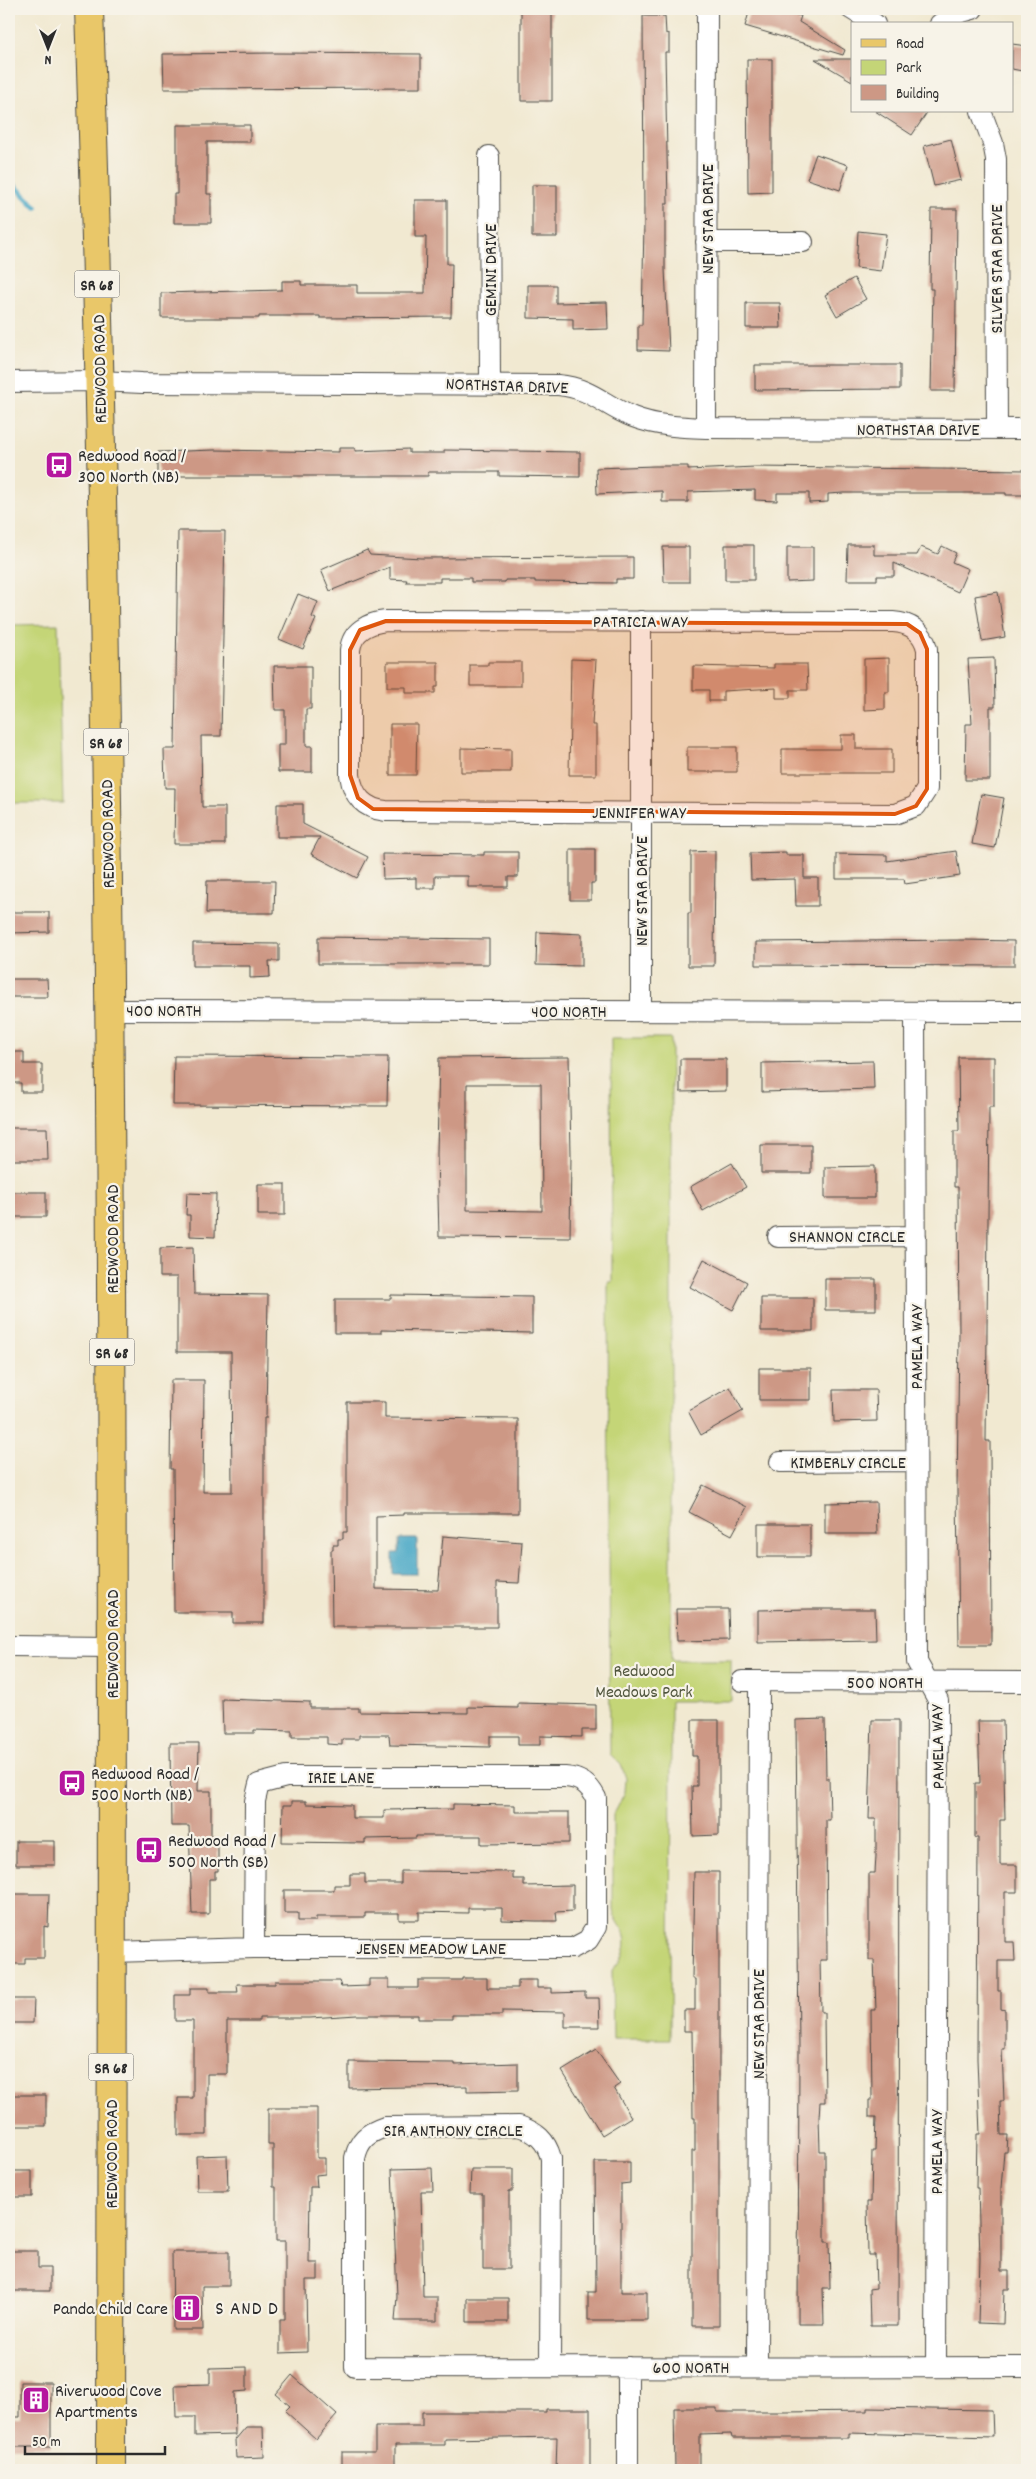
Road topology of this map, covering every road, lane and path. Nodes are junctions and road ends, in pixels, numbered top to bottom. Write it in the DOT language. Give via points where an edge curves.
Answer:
graph roads {
  1 [pos="89,9"];
  2 [pos="708,9"];
  3 [pos="851,9"];
  4 [pos="973,9"];
  5 [pos="872,22"];
  6 [pos="943,22"];
  7 [pos="981,112"];
  8 [pos="489,156"];
  9 [pos="706,242"];
  10 [pos="803,242"];
  11 [pos="99,380"];
  12 [pos="9,382"];
  13 [pos="490,383"];
  14 [pos="706,428"];
  15 [pos="997,429"];
  16 [pos="1027,429"];
  17 [pos="641,621"];
  18 [pos="360,630"];
  19 [pos="920,633"];
  20 [pos="641,812"];
  21 [pos="110,1010"];
  22 [pos="641,1011"];
  23 [pos="915,1012"];
  24 [pos="1027,1012"];
  25 [pos="916,1236"];
  26 [pos="778,1237"];
  27 [pos="916,1461"];
  28 [pos="780,1462"];
  29 [pos="9,1646"];
  30 [pos="112,1647"];
  31 [pos="751,1681"];
  32 [pos="929,1682"];
  33 [pos="1027,1682"];
  34 [pos="588,1786"];
  35 [pos="254,1948"];
  36 [pos="112,1952"];
  37 [pos="355,2367"];
  38 [pos="550,2367"];
  39 [pos="628,2367"];
  40 [pos="757,2367"];
  41 [pos="936,2367"];
  42 [pos="1027,2367"];
  43 [pos="110,2470"];
  44 [pos="628,2470"];
  1 -- 11 [label="main road, REDWOOD ROAD / SR 68"];
  2 -- 9 [label="street, NEW STAR DRIVE"];
  3 -- 5 [label="street"];
  4 -- 6 [label="street" via="959,12"];
  7 -- 15 [label="street, SILVER STAR DRIVE" via="996,159"];
  8 -- 13 [label="street, GEMINI DRIVE"];
  9 -- 10 [label="street"];
  9 -- 14 [label="street, NEW STAR DRIVE"];
  11 -- 12 [label="street, NORTHSTAR DRIVE"];
  11 -- 13 [label="street, NORTHSTAR DRIVE" via="152,383"];
  11 -- 21 [label="main road, REDWOOD ROAD / SR 68"];
  13 -- 14 [label="street, NORTHSTAR DRIVE" via="580,388 622,412 648,422"];
  14 -- 15 [label="street, NORTHSTAR DRIVE"];
  15 -- 16 [label="street, NORTHSTAR DRIVE"];
  17 -- 18 [label="street, PATRICIA WAY" via="386,621"];
  17 -- 19 [label="street, PATRICIA WAY" via="893,622 908,624"];
  17 -- 20 [label="street, NEW STAR DRIVE"];
  18 -- 20 [label="street, JENNIFER WAY" via="350,650 350,775 354,791 367,806 386,812"];
  19 -- 20 [label="street, JENNIFER WAY" via="928,655 929,779 926,794 916,806 895,814"];
  20 -- 22 [label="street, NEW STAR DRIVE"];
  21 -- 22 [label="street, 400 NORTH"];
  21 -- 30 [label="main road, REDWOOD ROAD / SR 68"];
  22 -- 23 [label="street, 400 NORTH"];
  23 -- 24 [label="street, 400 NORTH"];
  23 -- 25 [label="street, PAMELA WAY"];
  25 -- 26 [label="street, SHANNON CIRCLE"];
  25 -- 27 [label="street, PAMELA WAY"];
  27 -- 28 [label="street, KIMBERLY CIRCLE"];
  27 -- 32 [label="street, PAMELA WAY" via="917,1662"];
  29 -- 30 [label="street"];
  30 -- 36 [label="main road, REDWOOD ROAD / SR 68"];
  31 -- 32 [label="street, 500 NORTH"];
  31 -- 40 [label="street, NEW STAR DRIVE"];
  32 -- 33 [label="street, 500 NORTH"];
  32 -- 41 [label="street, PAMELA WAY" via="938,1700"];
  34 -- 35 [label="street, JENSEN MEADOW LANE" via="596,1798 597,1807 597,1919 593,1935 581,1944 563,1948"];
  34 -- 35 [label="street, IRIE LANE" via="565,1776 286,1776 259,1784 254,1800"];
  35 -- 36 [label="street, JENSEN MEADOW LANE"];
  36 -- 43 [label="main road, REDWOOD ROAD / SR 68"];
  37 -- 38 [label="street, 600 NORTH"];
  37 -- 38 [label="street, SIR ANTHONY CIRCLE" via="354,2158 357,2146 364,2137 385,2127 519,2126 540,2137 551,2158"];
  38 -- 39 [label="street, 600 NORTH"];
  39 -- 40 [label="street, 600 NORTH"];
  39 -- 44 [label="street"];
  40 -- 41 [label="street, 600 NORTH"];
  41 -- 42 [label="street, 600 NORTH"];
}
